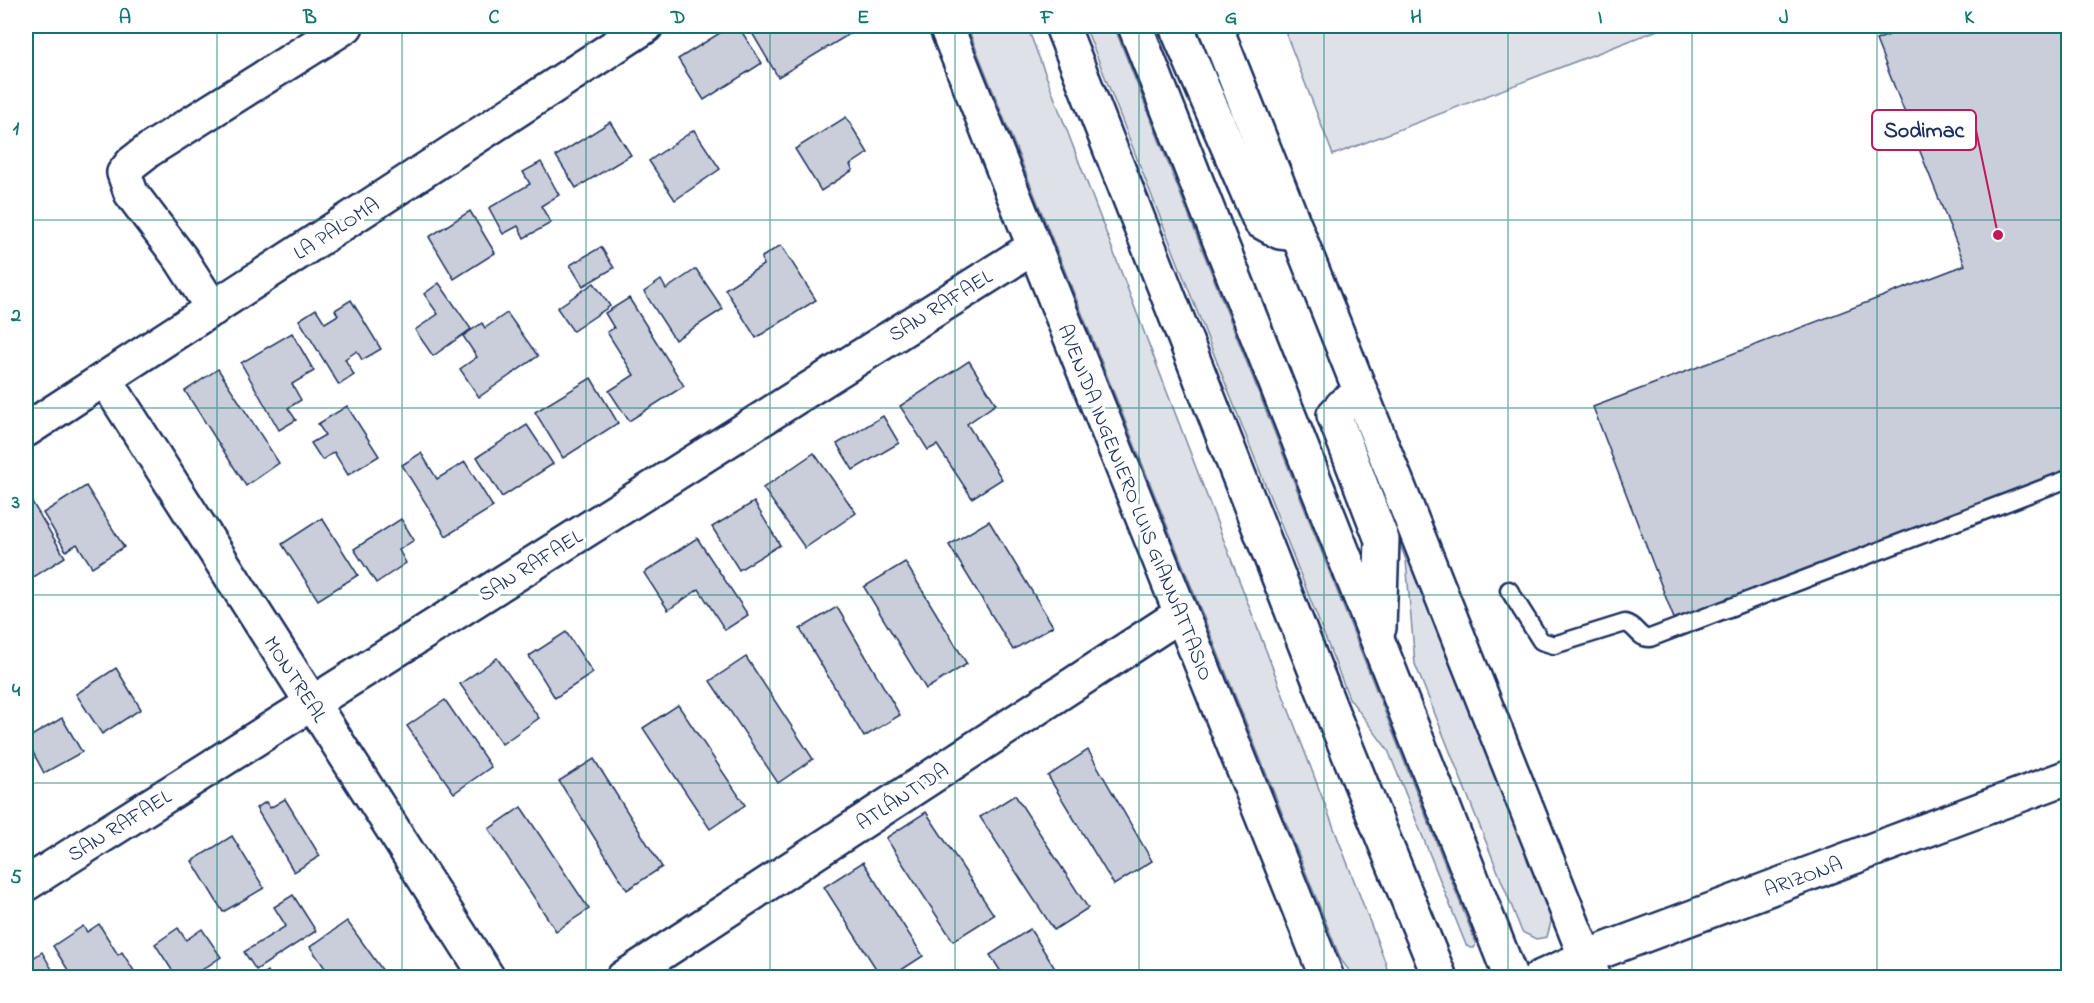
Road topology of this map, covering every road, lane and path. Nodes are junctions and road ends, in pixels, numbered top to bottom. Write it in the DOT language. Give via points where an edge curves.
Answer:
graph roads {
  1 [pos="346,26"];
  2 [pos="946,26"];
  3 [pos="1062,26"];
  4 [pos="1135,26"];
  5 [pos="1176,26"];
  6 [pos="1215,26"];
  7 [pos="626,30"];
  8 [pos="1298,234"];
  9 [pos="1034,247"];
  10 [pos="213,309"];
  11 [pos="105,380"];
  12 [pos="1362,396"];
  13 [pos="26,430"];
  14 [pos="2068,479"];
  15 [pos="1509,590"];
  16 [pos="1181,614"];
  17 [pos="1378,639"];
  18 [pos="312,703"];
  19 [pos="2068,777"];
  20 [pos="26,884"];
  21 [pos="1590,967"];
  22 [pos="488,978"];
  23 [pos="623,978"];
  24 [pos="1327,978"];
  25 [pos="1440,978"];
  26 [pos="1511,978"];
  27 [pos="1539,978"];
  1 -- 10 [label="street" via="149,150 124,173 132,193"];
  2 -- 9 [label="street, AVENIDA INGENIERO LUIS GIANNATTASIO"];
  3 -- 25 [label="street"];
  4 -- 17 [label="street"];
  5 -- 8 [label="street" via="1260,221 1280,232"];
  6 -- 8 [label="street"];
  7 -- 10 [label="street, LA PALOMA"];
  8 -- 12 [label="street"];
  9 -- 16 [label="street, AVENIDA INGENIERO LUIS GIANNATTASIO"];
  9 -- 18 [label="street, SAN RAFAEL"];
  10 -- 11 [label="street, LA PALOMA"];
  11 -- 13 [label="street, LA PALOMA"];
  11 -- 18 [label="street, MONTREAL"];
  12 -- 17 [label="street" via="1345,403 1334,415 1382,540"];
  12 -- 21 [label="street"];
  14 -- 15 [label="lane" via="1650,638 1644,639 1624,623 1554,645 1541,641"];
  16 -- 23 [label="street, ATLÁNTIDA"];
  16 -- 24 [label="street, AVENIDA INGENIERO LUIS GIANNATTASIO"];
  17 -- 26 [label="street"];
  18 -- 20 [label="street, SAN RAFAEL"];
  18 -- 22 [label="street, MONTREAL"];
  19 -- 21 [label="street, ARIZONA"];
  21 -- 27 [label="street, ARIZONA"];
}
